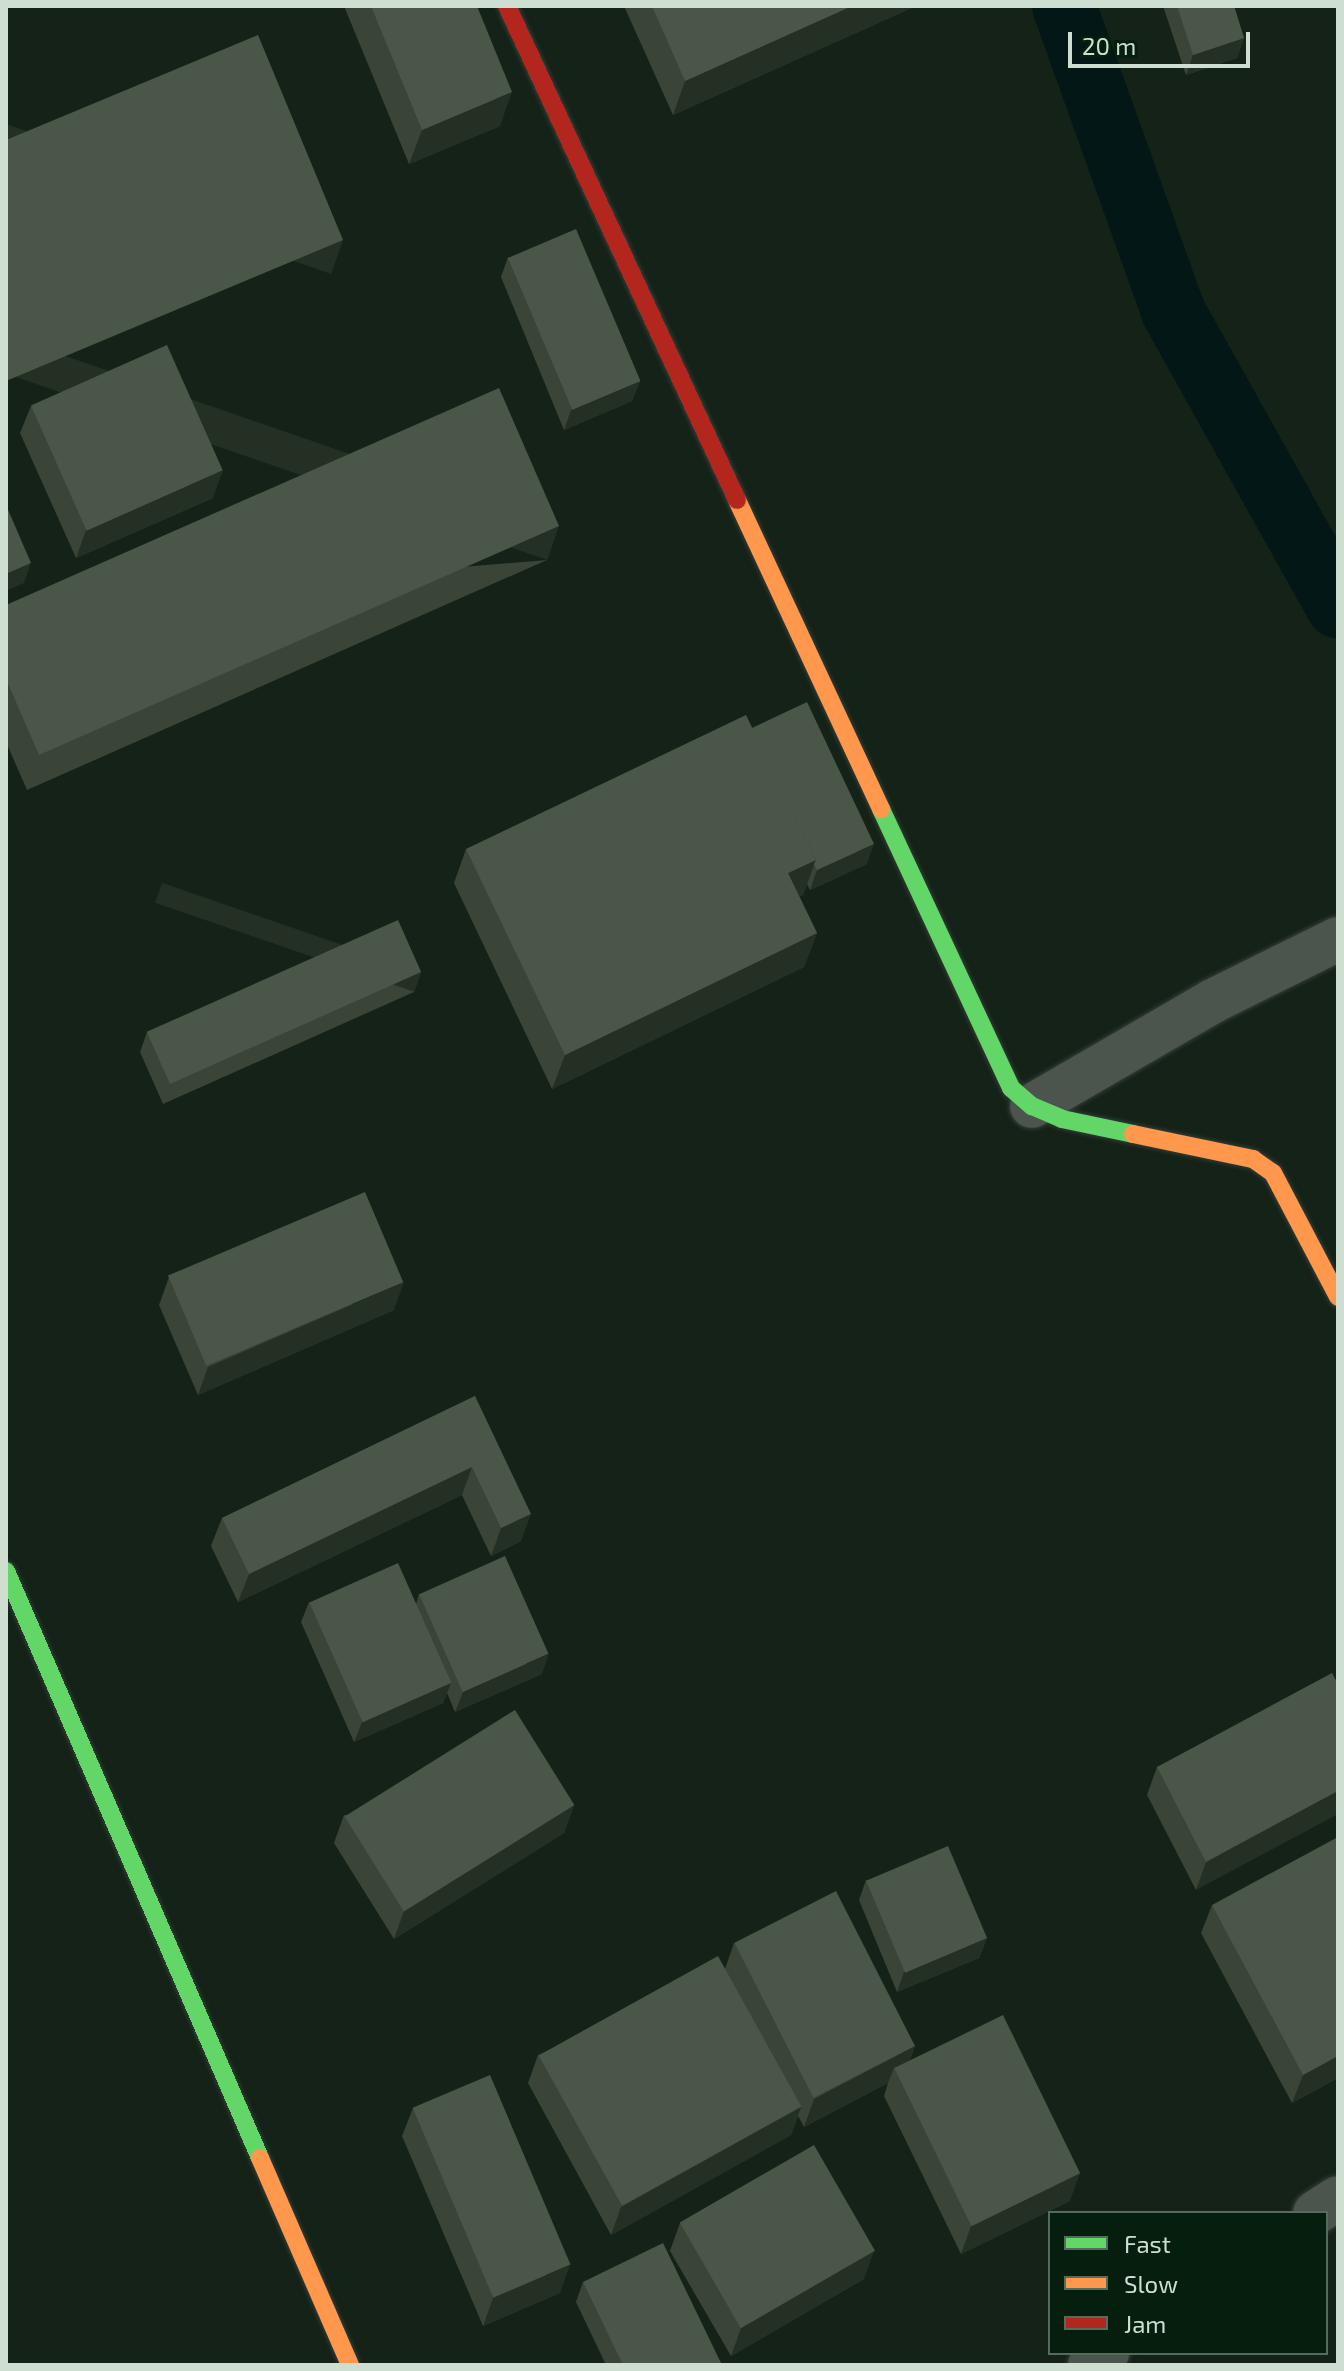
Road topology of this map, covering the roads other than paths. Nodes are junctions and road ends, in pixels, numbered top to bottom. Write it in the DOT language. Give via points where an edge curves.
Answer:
graph roads {
  1 [pos="507,6"];
  2 [pos="1338,939"];
  3 [pos="1032,1106"];
  4 [pos="1338,1297"];
  5 [pos="6,1571"];
  6 [pos="1338,2198"];
  7 [pos="1318,2211"];
  8 [pos="350,2365"];
  1 -- 3 [label="street" via="1011,1088"];
  2 -- 3 [label="street" via="1213,1001"];
  3 -- 4 [label="street" via="1062,1119 1253,1159 1273,1173"];
  5 -- 8 [label="street"];
  6 -- 7 [label="street"];
}
